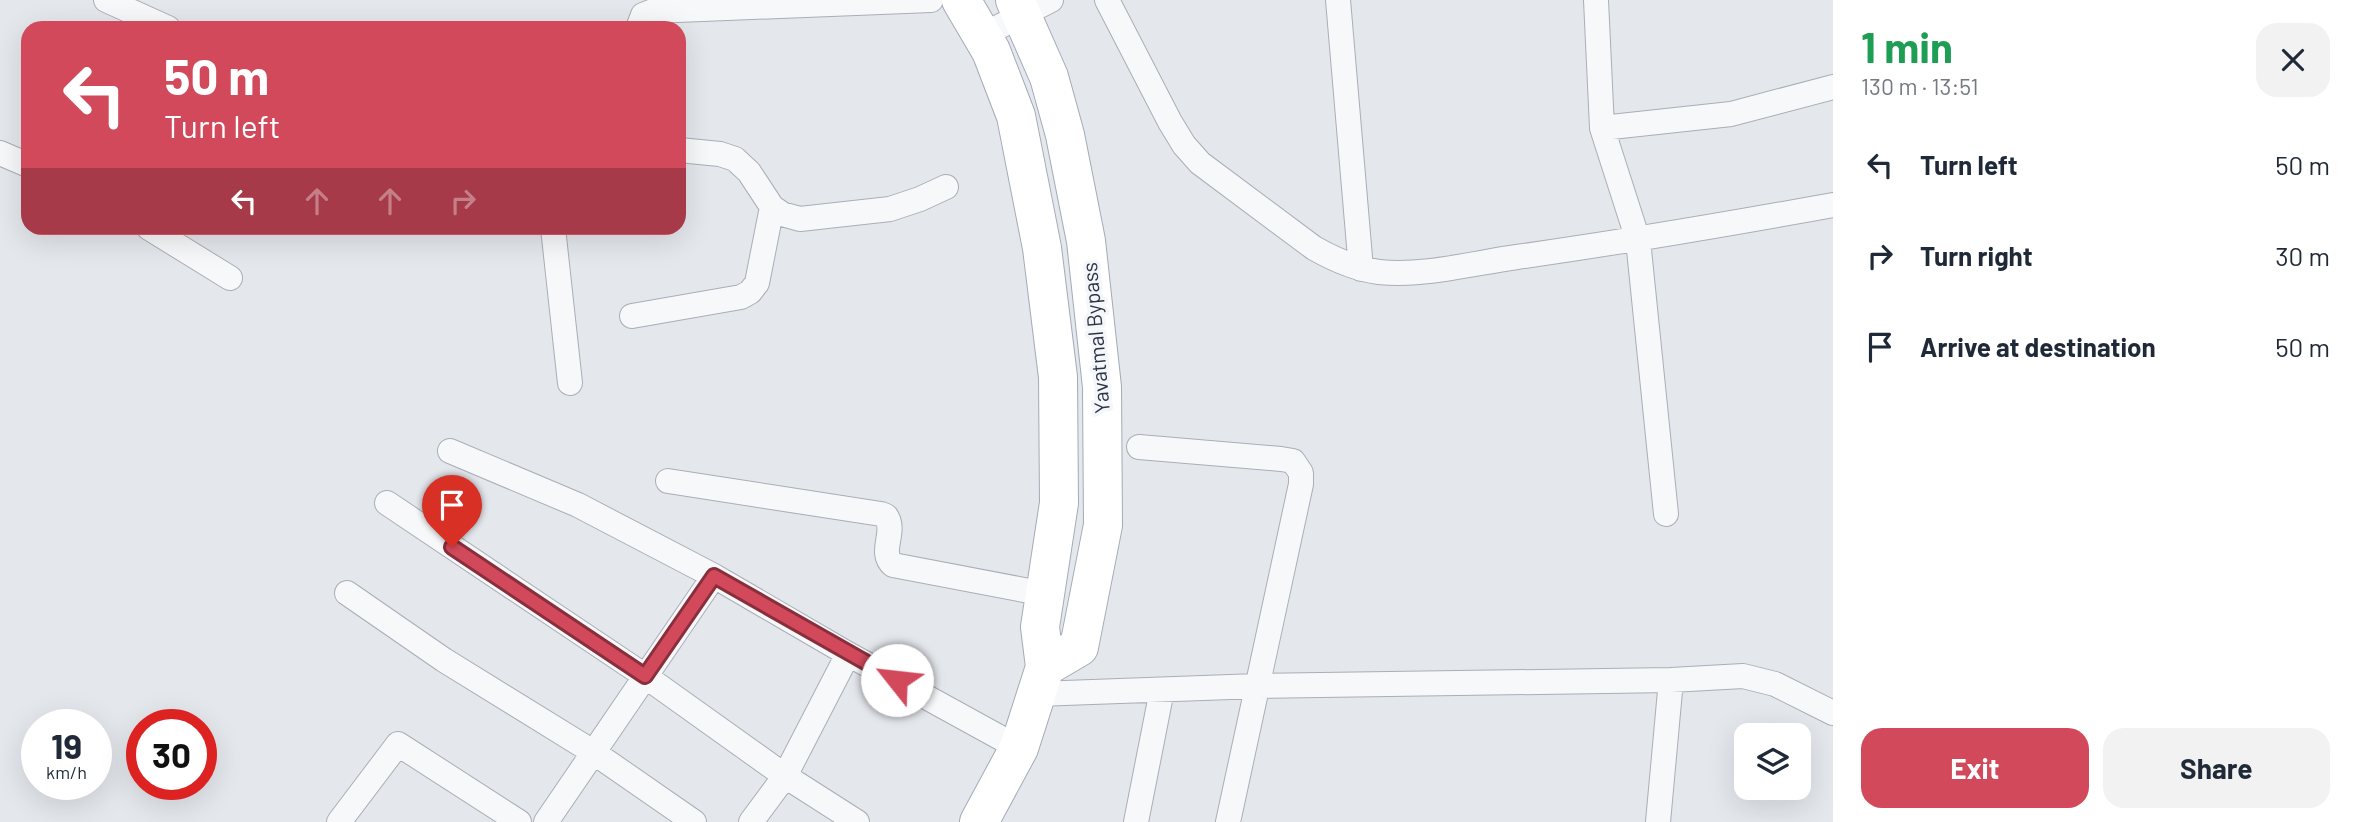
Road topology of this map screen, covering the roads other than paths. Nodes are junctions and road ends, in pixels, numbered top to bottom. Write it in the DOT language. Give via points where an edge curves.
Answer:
graph roads {
  1 [pos="106,0"];
  2 [pos="930,0"];
  3 [pos="961,0"];
  4 [pos="1107,0"];
  5 [pos="1338,0"];
  6 [pos="1596,0"];
  7 [pos="1029,5"];
  8 [pos="152,21"];
  9 [pos="640,21"];
  10 [pos="983,35"];
  11 [pos="1833,87"];
  12 [pos="1602,128"];
  13 [pos="686,151"];
  14 [pos="0,153"];
  15 [pos="21,162"];
  16 [pos="946,187"];
  17 [pos="1833,205"];
  18 [pos="772,207"];
  19 [pos="160,235"];
  20 [pos="554,235"];
  21 [pos="1638,240"];
  22 [pos="1361,269"];
  23 [pos="230,278"];
  24 [pos="632,316"];
  25 [pos="570,383"];
  26 [pos="1139,447"];
  27 [pos="450,451"];
  28 [pos="668,481"];
  29 [pos="387,503"];
  30 [pos="1666,514"];
  31 [pos="714,576"];
  32 [pos="347,593"];
  33 [pos="1045,594"];
  34 [pos="848,654"];
  35 [pos="645,676"];
  36 [pos="1041,680"];
  37 [pos="1671,680"];
  38 [pos="1258,686"];
  39 [pos="1162,690"];
  40 [pos="1833,713"];
  41 [pos="1019,748"];
  42 [pos="593,752"];
  43 [pos="785,776"];
  44 [pos="339,822"];
  45 [pos="519,822"];
  46 [pos="546,822"];
  47 [pos="694,822"];
  48 [pos="751,822"];
  49 [pos="858,822"];
  50 [pos="979,822"];
  51 [pos="1136,822"];
  52 [pos="1228,822"];
  53 [pos="1658,822"];
  1 -- 8 [label="street"];
  2 -- 9 [label="street" via="653,10"];
  3 -- 10 [label="main road, Yavatmal Bypass"];
  4 -- 22 [label="street" via="1170,122 1200,163 1314,248"];
  5 -- 22 [label="street"];
  6 -- 12 [label="street"];
  7 -- 10 [label="street"];
  7 -- 36 [label="main road, Yavatmal Bypass" via="1065,135 1086,241 1102,387 1103,525 1079,647"];
  10 -- 33 [label="main road, Yavatmal Bypass" via="1016,116 1042,247 1058,377 1059,503"];
  11 -- 12 [label="street" via="1731,114"];
  12 -- 21 [label="street"];
  13 -- 18 [label="street" via="736,159"];
  14 -- 15 [label="street"];
  16 -- 18 [label="street" via="890,209 800,219"];
  17 -- 21 [label="street"];
  18 -- 24 [label="street" via="757,283 750,292"];
  19 -- 23 [label="street"];
  20 -- 25 [label="street"];
  21 -- 22 [label="street" via="1412,272"];
  21 -- 30 [label="street"];
  26 -- 38 [label="street" via="1293,461 1301,473"];
  27 -- 31 [label="street" via="578,505"];
  28 -- 33 [label="street" via="881,514 891,523 886,555 893,565"];
  29 -- 35 [label="street"];
  31 -- 34 [label="street"];
  31 -- 35 [label="street"];
  32 -- 42 [label="street" via="444,660"];
  33 -- 36 [label="main road, Yavatmal Bypass"];
  34 -- 41 [label="street"];
  34 -- 43 [label="street"];
  35 -- 42 [label="street"];
  35 -- 43 [label="street"];
  36 -- 39 [label="street"];
  36 -- 41 [label="main road, Yavatmal Bypass"];
  37 -- 38 [label="street"];
  37 -- 40 [label="street" via="1760,678"];
  37 -- 53 [label="street"];
  38 -- 39 [label="street"];
  38 -- 52 [label="street"];
  39 -- 51 [label="street"];
  41 -- 50 [label="main road, Yavatmal Bypass"];
  42 -- 46 [label="street"];
  42 -- 47 [label="street"];
  43 -- 48 [label="street"];
  43 -- 49 [label="street"];
  44 -- 45 [label="street" via="398,744"];
}
